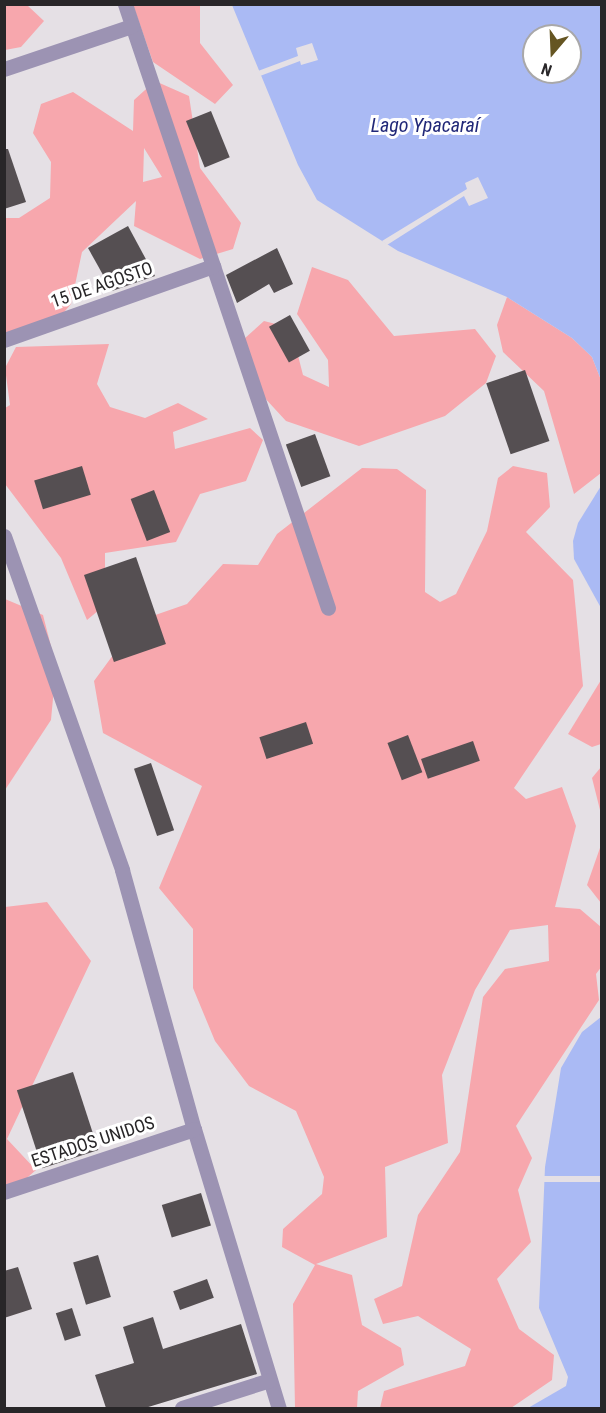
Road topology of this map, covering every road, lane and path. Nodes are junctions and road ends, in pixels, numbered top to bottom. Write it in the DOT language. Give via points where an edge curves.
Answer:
graph roads {
  1 [pos="125,4"];
  2 [pos="132,26"];
  3 [pos="4,69"];
  4 [pos="213,266"];
  5 [pos="4,340"];
  6 [pos="4,536"];
  7 [pos="328,608"];
  8 [pos="194,1130"];
  9 [pos="4,1192"];
  10 [pos="270,1380"];
  11 [pos="182,1408"];
  12 [pos="279,1408"];
  1 -- 2 [label="street"];
  2 -- 3 [label="street"];
  2 -- 4 [label="street"];
  4 -- 5 [label="street, 15 DE AGOSTO"];
  4 -- 7 [label="street"];
  6 -- 8 [label="street" via="122,870"];
  8 -- 9 [label="street, ESTADOS UNIDOS"];
  8 -- 10 [label="street"];
  10 -- 11 [label="street"];
  10 -- 12 [label="street"];
}
